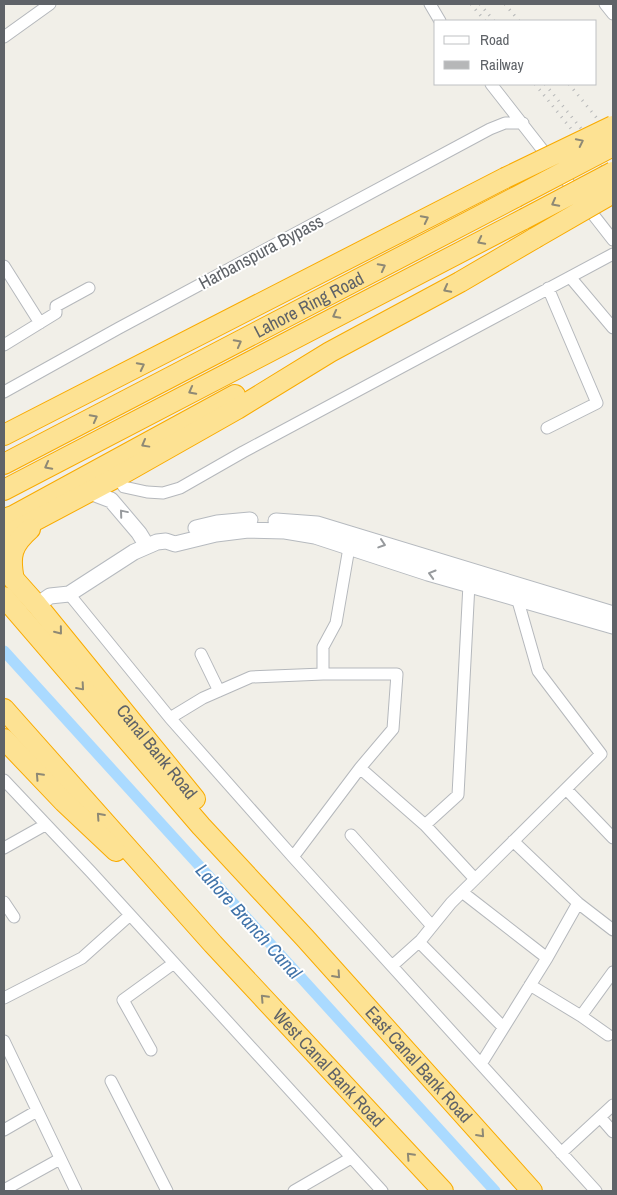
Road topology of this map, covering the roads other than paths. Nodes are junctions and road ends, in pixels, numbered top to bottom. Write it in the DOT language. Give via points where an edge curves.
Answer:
graph roads {
  1 [pos="50,4"];
  2 [pos="430,4"];
  3 [pos="605,4"];
  4 [pos="613,14"];
  5 [pos="439,20"];
  6 [pos="4,37"];
  7 [pos="492,85"];
  8 [pos="522,123"];
  9 [pos="613,126"];
  10 [pos="613,146"];
  11 [pos="613,172"];
  12 [pos="613,193"];
  13 [pos="613,240"];
  14 [pos="613,254"];
  15 [pos="4,266"];
  16 [pos="570,277"];
  17 [pos="89,288"];
  18 [pos="548,288"];
  19 [pos="40,323"];
  20 [pos="613,328"];
  21 [pos="4,345"];
  22 [pos="330,352"];
  23 [pos="4,392"];
  24 [pos="547,428"];
  25 [pos="5,435"];
  26 [pos="4,464"];
  27 [pos="117,477"];
  28 [pos="7,488"];
  29 [pos="90,492"];
  30 [pos="43,518"];
  31 [pos="4,519"];
  32 [pos="4,537"];
  33 [pos="350,541"];
  34 [pos="146,546"];
  35 [pos="9,574"];
  36 [pos="468,577"];
  37 [pos="514,591"];
  38 [pos="69,594"];
  39 [pos="4,597"];
  40 [pos="37,605"];
  41 [pos="613,614"];
  42 [pos="613,626"];
  43 [pos="201,654"];
  44 [pos="323,674"];
  45 [pos="219,691"];
  46 [pos="4,709"];
  47 [pos="170,718"];
  48 [pos="4,739"];
  49 [pos="360,768"];
  50 [pos="4,780"];
  51 [pos="566,789"];
  52 [pos="45,825"];
  53 [pos="425,825"];
  54 [pos="350,835"];
  55 [pos="613,838"];
  56 [pos="513,841"];
  57 [pos="4,848"];
  58 [pos="293,857"];
  59 [pos="475,879"];
  60 [pos="462,892"];
  61 [pos="4,902"];
  62 [pos="578,903"];
  63 [pos="130,915"];
  64 [pos="14,917"];
  65 [pos="432,926"];
  66 [pos="613,930"];
  67 [pos="304,938"];
  68 [pos="419,942"];
  69 [pos="213,944"];
  70 [pos="547,958"];
  71 [pos="174,963"];
  72 [pos="392,966"];
  73 [pos="613,972"];
  74 [pos="530,985"];
  75 [pos="4,998"];
  76 [pos="581,1016"];
  77 [pos="503,1027"];
  78 [pos="608,1035"];
  79 [pos="4,1041"];
  80 [pos="151,1050"];
  81 [pos="481,1064"];
  82 [pos="111,1082"];
  83 [pos="613,1105"];
  84 [pos="38,1111"];
  85 [pos="600,1117"];
  86 [pos="4,1130"];
  87 [pos="613,1132"];
  88 [pos="560,1153"];
  89 [pos="351,1158"];
  90 [pos="60,1159"];
  91 [pos="311,1187"];
  92 [pos="4,1190"];
  93 [pos="76,1191"];
  94 [pos="167,1191"];
  95 [pos="294,1191"];
  96 [pos="382,1191"];
  97 [pos="443,1191"];
  98 [pos="532,1191"];
  99 [pos="596,1191"];
  1 -- 6 [label="street"];
  2 -- 5 [label="street"];
  3 -- 4 [label="street"];
  7 -- 8 [label="street"];
  8 -- 13 [label="street"];
  8 -- 23 [label="street, Harbanspura Bypass" via="505,123 490,129"];
  25 -- 9 [label="highway, one-way, bridge" via="504,178"];
  26 -- 10 [label="highway, Lahore Ring Road, one-way, bridge"];
  11 -- 28 [label="highway, Lahore Ring Road, one-way, bridge"];
  12 -- 22 [label="highway, one-way, bridge" via="460,282"];
  14 -- 16 [label="street"];
  15 -- 19 [label="street"];
  16 -- 18 [label="street"];
  16 -- 20 [label="street"];
  17 -- 19 [label="street" via="56,306 56,313"];
  18 -- 24 [label="street" via="597,403"];
  18 -- 27 [label="street" via="180,488 162,494 140,491 124,487"];
  19 -- 21 [label="street"];
  22 -- 27 [label="highway"];
  22 -- 31 [label="highway, one-way" via="236,394"];
  27 -- 29 [label="highway"];
  29 -- 30 [label="highway"];
  34 -- 29 [label="main road, one-way" via="111,500"];
  30 -- 32 [label="highway"];
  30 -- 35 [label="highway" via="14,547"];
  33 -- 34 [label="main road" via="317,524 247,520 173,534 166,541"];
  33 -- 36 [label="main road"];
  33 -- 44 [label="street" via="336,622 323,647"];
  34 -- 38 [label="main road"];
  35 -- 40 [label="highway, Canal Bank Road"];
  36 -- 37 [label="main road"];
  36 -- 53 [label="street" via="458,795"];
  37 -- 41 [label="main road"];
  37 -- 42 [label="main road"];
  37 -- 51 [label="street" via="538,671 601,754"];
  38 -- 40 [label="main road" via="50,596"];
  38 -- 47 [label="street"];
  39 -- 67 [label="highway, one-way" via="195,818"];
  40 -- 67 [label="highway, Canal Bank Road, one-way"];
  43 -- 45 [label="street"];
  44 -- 45 [label="street" via="251,677"];
  44 -- 49 [label="street" via="397,674 393,728"];
  45 -- 47 [label="street"];
  69 -- 46 [label="highway, one-way"];
  47 -- 58 [label="street"];
  69 -- 48 [label="highway, one-way" via="64,802"];
  49 -- 53 [label="street"];
  49 -- 58 [label="street"];
  50 -- 52 [label="street"];
  51 -- 55 [label="street"];
  51 -- 56 [label="street"];
  52 -- 57 [label="street"];
  52 -- 63 [label="street"];
  53 -- 59 [label="street"];
  54 -- 65 [label="street"];
  56 -- 59 [label="street"];
  56 -- 62 [label="street"];
  58 -- 72 [label="street"];
  59 -- 60 [label="street"];
  60 -- 65 [label="street"];
  60 -- 70 [label="street"];
  61 -- 64 [label="street"];
  62 -- 66 [label="street"];
  62 -- 70 [label="street"];
  63 -- 71 [label="street"];
  63 -- 75 [label="street" via="82,958"];
  65 -- 68 [label="street"];
  67 -- 98 [label="highway, East Canal Bank Road, one-way"];
  68 -- 72 [label="street"];
  68 -- 77 [label="street"];
  97 -- 69 [label="highway, West Canal Bank Road, one-way"];
  70 -- 74 [label="street"];
  71 -- 80 [label="street" via="123,1000"];
  71 -- 89 [label="street"];
  72 -- 81 [label="street"];
  73 -- 76 [label="street"];
  74 -- 76 [label="street"];
  74 -- 77 [label="street"];
  76 -- 78 [label="street"];
  77 -- 81 [label="street"];
  79 -- 84 [label="street"];
  81 -- 88 [label="street"];
  82 -- 94 [label="street"];
  83 -- 85 [label="street"];
  84 -- 86 [label="street"];
  84 -- 90 [label="street"];
  85 -- 87 [label="street"];
  85 -- 88 [label="street"];
  88 -- 99 [label="street"];
  89 -- 91 [label="street"];
  89 -- 96 [label="street"];
  90 -- 92 [label="street"];
  90 -- 93 [label="street"];
  91 -- 95 [label="street"];
}
